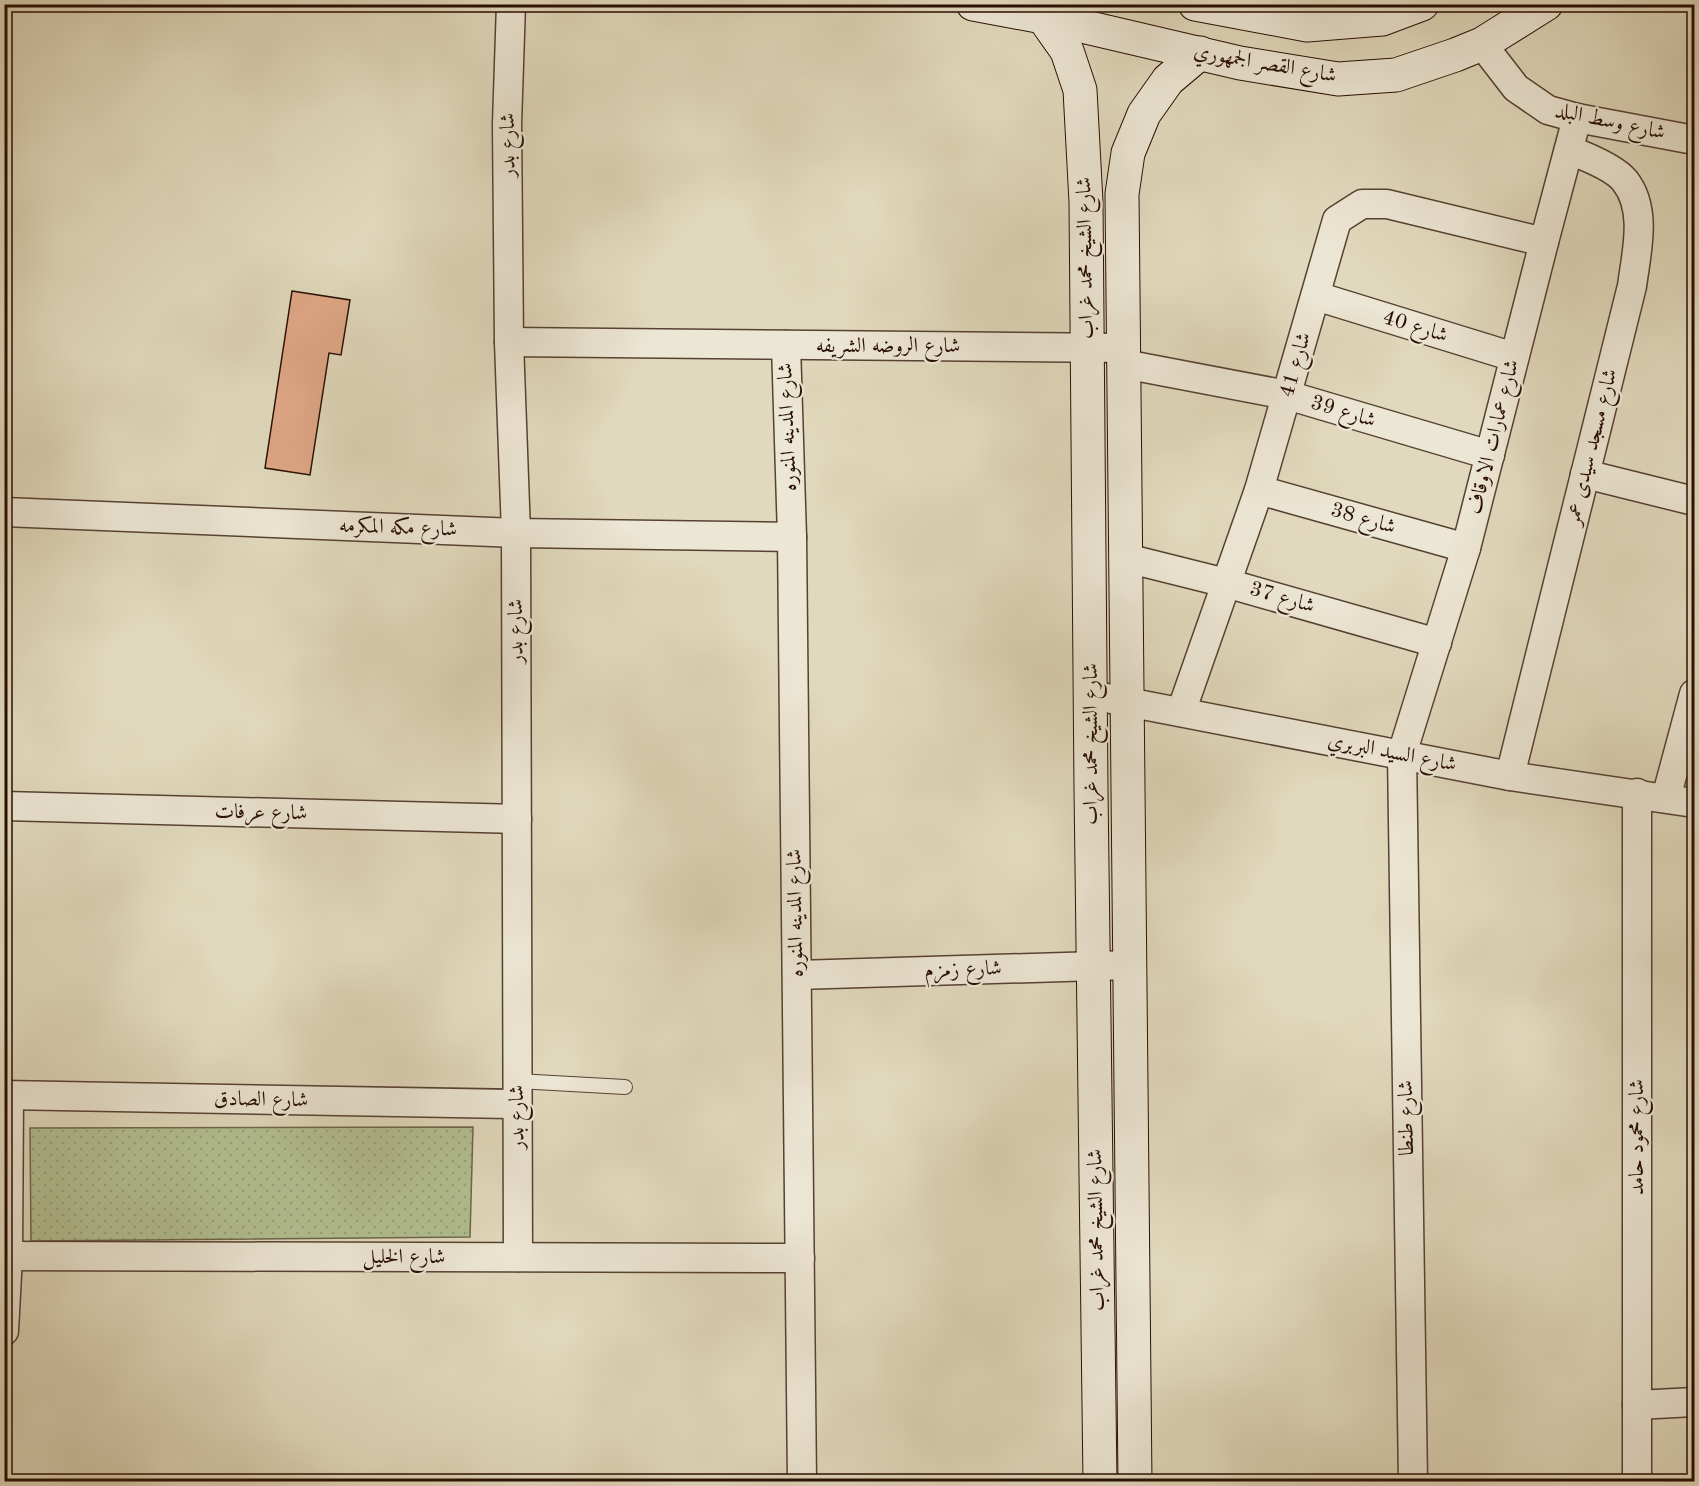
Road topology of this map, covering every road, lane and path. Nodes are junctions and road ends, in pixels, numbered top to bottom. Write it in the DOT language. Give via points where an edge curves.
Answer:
graph roads {
  1 [pos="511,4"];
  2 [pos="973,4"];
  3 [pos="1196,4"];
  4 [pos="1422,4"];
  5 [pos="1546,4"];
  6 [pos="1043,17"];
  7 [pos="1482,44"];
  8 [pos="1200,53"];
  9 [pos="1577,118"];
  10 [pos="1695,140"];
  11 [pos="1569,150"];
  12 [pos="1544,242"];
  13 [pos="1316,296"];
  14 [pos="509,342"];
  15 [pos="786,345"];
  16 [pos="1087,347"];
  17 [pos="1124,356"];
  18 [pos="1514,357"];
  19 [pos="1287,395"];
  20 [pos="1490,455"];
  21 [pos="1585,474"];
  22 [pos="1259,490"];
  23 [pos="1695,501"];
  24 [pos="4,512"];
  25 [pos="516,533"];
  26 [pos="792,537"];
  27 [pos="1466,548"];
  28 [pos="1126,558"];
  29 [pos="1226,582"];
  30 [pos="1437,643"];
  31 [pos="1695,694"];
  32 [pos="1091,695"];
  33 [pos="1127,702"];
  34 [pos="1181,712"];
  35 [pos="1402,754"];
  36 [pos="1510,776"];
  37 [pos="1637,793"];
  38 [pos="1666,798"];
  39 [pos="1695,803"];
  40 [pos="4,806"];
  41 [pos="517,819"];
  42 [pos="1130,965"];
  43 [pos="1094,966"];
  44 [pos="797,975"];
  45 [pos="625,1087"];
  46 [pos="517,1093"];
  47 [pos="7,1095"];
  48 [pos="8,1256"];
  49 [pos="518,1257"];
  50 [pos="800,1258"];
  51 [pos="4,1331"];
  52 [pos="1695,1402"];
  53 [pos="1636,1405"];
  54 [pos="802,1482"];
  55 [pos="1100,1482"];
  56 [pos="1135,1482"];
  57 [pos="1413,1482"];
  58 [pos="1637,1482"];
  1 -- 14 [label="street, شارع بدر" via="507,124"];
  2 -- 6 [label="main road, شارع القصر الجمهوري"];
  3 -- 4 [label="main road" via="1307,25 1382,19"];
  5 -- 7 [label="main road, شارع القصر الجمهوري"];
  6 -- 8 [label="main road, شارع القصر الجمهوري"];
  6 -- 16 [label="main road, شارع الشيخ محمد غراب" via="1066,51 1080,90"];
  7 -- 8 [label="main road, شارع القصر الجمهوري" via="1396,75 1338,79"];
  7 -- 9 [label="street, شارع وسط البلد" via="1516,88 1548,110"];
  8 -- 17 [label="main road, شارع الشيخ محمد غراب" via="1168,80 1144,114 1128,153 1122,194"];
  9 -- 10 [label="street, شارع وسط البلد"];
  9 -- 11 [label="street, شارع عمارات الاوقاف"];
  11 -- 12 [label="street, شارع عمارات الاوقاف"];
  11 -- 21 [label="street, شارع مسجد سيدى عمر" via="1596,160 1625,181 1637,206 1639,234 1632,286"];
  12 -- 13 [label="street, شارع 41" via="1387,204 1362,204 1337,220"];
  12 -- 18 [label="street, شارع عمارات الاوقاف"];
  13 -- 18 [label="street, شارع 40"];
  13 -- 19 [label="street, شارع 41"];
  14 -- 15 [label="street, شارع الروضه الشريفه"];
  14 -- 25 [label="street, شارع بدر"];
  15 -- 16 [label="street, شارع الروضه الشريفه"];
  15 -- 26 [label="street, شارع المدينه المنوره"];
  16 -- 17 [label="street, شارع الروضه الشريفه"];
  16 -- 32 [label="main road, شارع الشيخ محمد غراب"];
  17 -- 19 [label="street, شارع 39"];
  17 -- 28 [label="main road, شارع الشيخ محمد غراب"];
  18 -- 20 [label="street, شارع عمارات الاوقاف"];
  19 -- 20 [label="street, شارع 39"];
  19 -- 22 [label="street, شارع 41"];
  20 -- 27 [label="street, شارع عمارات الاوقاف"];
  21 -- 23 [label="street"];
  21 -- 36 [label="street, شارع مسجد سيدى عمر"];
  22 -- 27 [label="street, شارع 38"];
  22 -- 29 [label="street, شارع 41"];
  24 -- 25 [label="street, شارع مكه المكرمه"];
  25 -- 26 [label="street, شارع مكه المكرمه"];
  25 -- 41 [label="street, شارع بدر"];
  26 -- 44 [label="street, شارع المدينه المنوره"];
  27 -- 30 [label="street, شارع عمارات الاوقاف"];
  28 -- 29 [label="street, شارع 37"];
  28 -- 33 [label="main road, شارع الشيخ محمد غراب"];
  29 -- 30 [label="street, شارع 37"];
  29 -- 34 [label="street, شارع 41"];
  30 -- 35 [label="street, شارع عمارات الاوقاف"];
  31 -- 38 [label="street"];
  32 -- 33 [label="street, شارع السيد البربري"];
  32 -- 43 [label="main road, شارع الشيخ محمد غراب"];
  33 -- 34 [label="street, شارع السيد البربري"];
  33 -- 42 [label="main road, شارع الشيخ محمد غراب"];
  34 -- 35 [label="street, شارع السيد البربري"];
  35 -- 36 [label="street, شارع السيد البربري"];
  35 -- 57 [label="street, شارع طنطا"];
  36 -- 37 [label="street, شارع السيد البربري"];
  37 -- 38 [label="street, شارع السيد البربري"];
  37 -- 53 [label="street, شارع محمود حامد"];
  38 -- 39 [label="street, شارع السيد البربري"];
  40 -- 41 [label="street, شارع عرفات"];
  41 -- 46 [label="street, شارع بدر"];
  42 -- 43 [label="street, شارع زمزم"];
  42 -- 56 [label="main road, شارع الشيخ محمد غراب"];
  43 -- 44 [label="street, شارع زمزم"];
  43 -- 55 [label="main road, شارع الشيخ محمد غراب"];
  44 -- 50 [label="street, شارع المدينه المنوره"];
  45 -- 46 [label="lane"];
  46 -- 47 [label="street, شارع الصادق"];
  46 -- 49 [label="street, شارع بدر"];
  47 -- 48 [label="street"];
  48 -- 49 [label="street, شارع الخليل"];
  48 -- 51 [label="street"];
  49 -- 50 [label="street, شارع الخليل"];
  50 -- 54 [label="street, شارع المدينه المنوره"];
  52 -- 53 [label="street"];
  53 -- 58 [label="street, شارع محمود حامد"];
}
